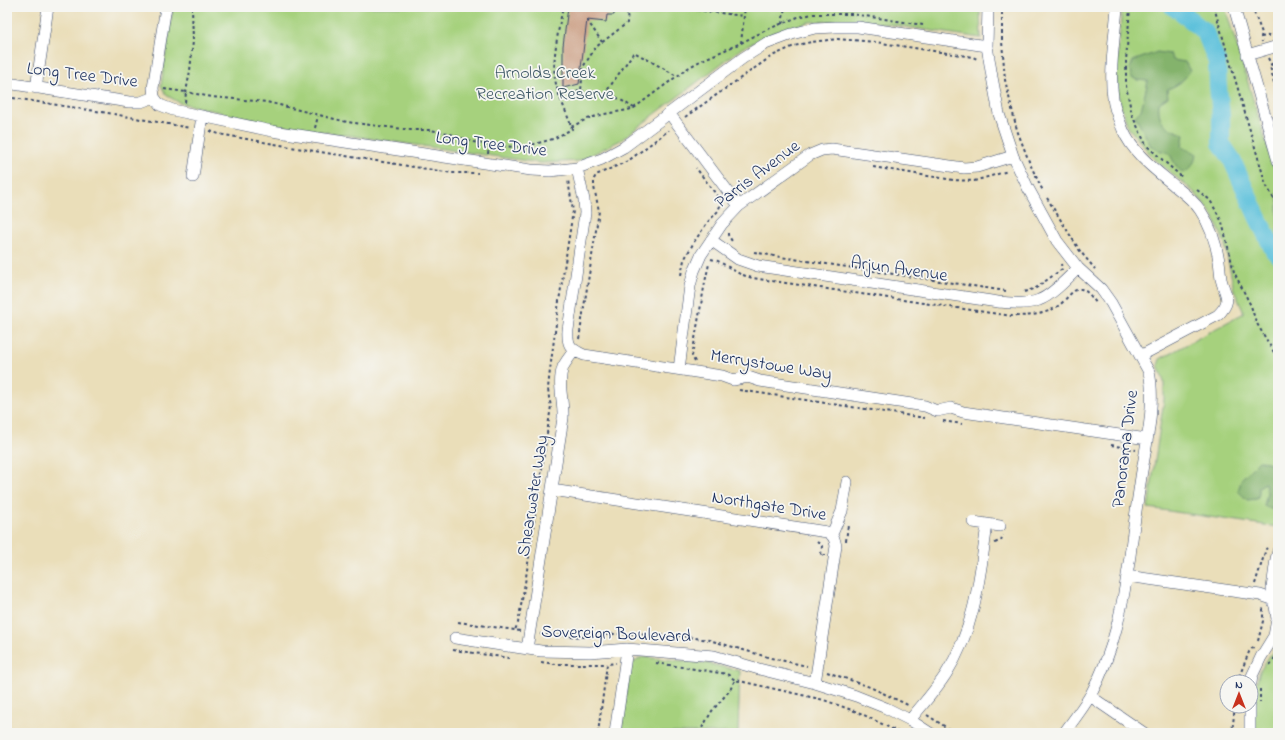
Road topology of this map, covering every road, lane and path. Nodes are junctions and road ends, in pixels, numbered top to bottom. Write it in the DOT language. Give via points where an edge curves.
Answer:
graph roads {
  1 [pos="48,7"];
  2 [pos="166,7"];
  3 [pos="192,7"];
  4 [pos="563,7"];
  5 [pos="628,7"];
  6 [pos="673,7"];
  7 [pos="745,7"];
  8 [pos="785,7"];
  9 [pos="874,7"];
  10 [pos="886,7"];
  11 [pos="988,7"];
  12 [pos="1002,7"];
  13 [pos="1117,7"];
  14 [pos="1214,7"];
  15 [pos="1234,7"];
  16 [pos="1252,7"];
  17 [pos="693,8"];
  18 [pos="744,16"];
  19 [pos="587,20"];
  20 [pos="782,24"];
  21 [pos="1278,34"];
  22 [pos="1261,37"];
  23 [pos="602,42"];
  24 [pos="988,46"];
  25 [pos="1278,46"];
  26 [pos="1266,49"];
  27 [pos="1247,55"];
  28 [pos="1278,61"];
  29 [pos="981,64"];
  30 [pos="1271,64"];
  31 [pos="678,76"];
  32 [pos="7,83"];
  33 [pos="36,88"];
  34 [pos="581,91"];
  35 [pos="606,91"];
  36 [pos="154,92"];
  37 [pos="186,92"];
  38 [pos="559,94"];
  39 [pos="1278,99"];
  40 [pos="634,108"];
  41 [pos="670,113"];
  42 [pos="202,116"];
  43 [pos="681,120"];
  44 [pos="689,123"];
  45 [pos="571,127"];
  46 [pos="1013,156"];
  47 [pos="1000,159"];
  48 [pos="1278,161"];
  49 [pos="870,166"];
  50 [pos="577,168"];
  51 [pos="696,168"];
  52 [pos="193,176"];
  53 [pos="568,180"];
  54 [pos="739,206"];
  55 [pos="1278,206"];
  56 [pos="729,230"];
  57 [pos="728,235"];
  58 [pos="711,240"];
  59 [pos="735,244"];
  60 [pos="722,247"];
  61 [pos="750,251"];
  62 [pos="1058,259"];
  63 [pos="1078,268"];
  64 [pos="1100,274"];
  65 [pos="680,281"];
  66 [pos="1011,292"];
  67 [pos="1019,293"];
  68 [pos="1098,304"];
  69 [pos="578,348"];
  70 [pos="1140,356"];
  71 [pos="699,362"];
  72 [pos="679,369"];
  73 [pos="1147,439"];
  74 [pos="847,482"];
  75 [pos="552,490"];
  76 [pos="536,510"];
  77 [pos="548,513"];
  78 [pos="838,521"];
  79 [pos="973,522"];
  80 [pos="987,524"];
  81 [pos="1000,526"];
  82 [pos="848,527"];
  83 [pos="832,534"];
  84 [pos="814,541"];
  85 [pos="1275,549"];
  86 [pos="835,557"];
  87 [pos="1127,576"];
  88 [pos="1260,595"];
  89 [pos="1272,599"];
  90 [pos="458,622"];
  91 [pos="515,630"];
  92 [pos="530,634"];
  93 [pos="455,638"];
  94 [pos="527,649"];
  95 [pos="627,649"];
  96 [pos="1278,653"];
  97 [pos="625,662"];
  98 [pos="654,662"];
  99 [pos="1270,665"];
  100 [pos="818,669"];
  101 [pos="1240,674"];
  102 [pos="1253,674"];
  103 [pos="735,680"];
  104 [pos="815,683"];
  105 [pos="1090,696"];
  106 [pos="918,710"];
  107 [pos="1234,714"];
  108 [pos="1253,714"];
  109 [pos="910,720"];
  110 [pos="598,733"];
  111 [pos="616,733"];
  112 [pos="699,733"];
  113 [pos="900,733"];
  114 [pos="930,733"];
  115 [pos="955,733"];
  116 [pos="1064,733"];
  117 [pos="1144,733"];
  118 [pos="1232,733"];
  119 [pos="1250,733"];
  1 -- 33 [label="street"];
  2 -- 36 [label="street"];
  3 -- 37 [label="path" via="193,41"];
  4 -- 38 [label="path" via="555,54 555,78"];
  5 -- 23 [label="path" via="626,23"];
  6 -- 17 [label="path"];
  7 -- 18 [label="path"];
  8 -- 20 [label="path"];
  9 -- 10 [label="path"];
  11 -- 24 [label="street, Panorama Drive"];
  12 -- 64 [label="path" via="1006,80 1017,130 1045,196 1080,251"];
  13 -- 70 [label="street" via="1111,80 1118,117 1136,151 1189,198 1206,220 1217,249 1227,301 1218,315"];
  14 -- 55 [label="path" via="1266,185"];
  15 -- 27 [label="street"];
  16 -- 22 [label="path" via="1262,33"];
  17 -- 18 [label="path"];
  18 -- 31 [label="path" via="741,43 702,60"];
  19 -- 23 [label="path"];
  21 -- 22 [label="path"];
  22 -- 26 [label="path" via="1262,46"];
  23 -- 34 [label="path" via="583,67"];
  24 -- 41 [label="street, Long Tree Drive" via="858,27 815,28 765,44 742,58"];
  24 -- 46 [label="street, Panorama Drive" via="999,114"];
  25 -- 26 [label="street"];
  26 -- 27 [label="street"];
  26 -- 30 [label="path"];
  27 -- 48 [label="street"];
  28 -- 30 [label="path"];
  29 -- 43 [label="path" via="973,57 875,42 838,39 811,42 772,56"];
  30 -- 39 [label="path"];
  31 -- 35 [label="path" via="634,52"];
  31 -- 40 [label="path"];
  32 -- 33 [label="street, Long Tree Drive"];
  33 -- 36 [label="street, Long Tree Drive" via="129,102 141,102"];
  34 -- 35 [label="path" via="604,95"];
  34 -- 38 [label="path"];
  35 -- 40 [label="path"];
  36 -- 37 [label="path"];
  36 -- 42 [label="street, Long Tree Drive" via="160,105"];
  37 -- 45 [label="path" via="267,102 347,122 448,133 489,145 531,145 553,139 572,130"];
  38 -- 45 [label="path"];
  40 -- 45 [label="path" via="603,114"];
  41 -- 43 [label="street"];
  41 -- 50 [label="street, Long Tree Drive" via="624,147"];
  42 -- 50 [label="street, Long Tree Drive" via="272,131 532,170"];
  42 -- 52 [label="street"];
  43 -- 44 [label="path"];
  43 -- 54 [label="street"];
  43 -- 69 [label="path" via="628,161 596,175 594,179 599,211"];
  46 -- 47 [label="street, Parris Avenue"];
  46 -- 63 [label="street, Panorama Drive" via="1057,241"];
  47 -- 49 [label="path" via="1008,171 974,180 953,180"];
  47 -- 54 [label="street, Parris Avenue" via="977,167 964,168 832,149 822,150 810,154"];
  50 -- 69 [label="street" via="585,213 568,338 570,345"];
  51 -- 65 [label="path" via="719,198 720,206 684,260"];
  53 -- 76 [label="path" via="573,211 551,362 548,388 551,406"];
  54 -- 58 [label="street, Parris Avenue"];
  56 -- 57 [label="path"];
  57 -- 59 [label="path"];
  57 -- 60 [label="path"];
  58 -- 60 [label="street, Arjun Avenue"];
  58 -- 72 [label="street, Parris Avenue" via="701,255 690,286"];
  60 -- 63 [label="street, Arjun Avenue" via="738,259 758,266 1019,304 1039,300 1057,288"];
  61 -- 66 [label="path"];
  62 -- 67 [label="path" via="1062,269 1036,288"];
  63 -- 70 [label="street, Panorama Drive" via="1111,303"];
  68 -- 71 [label="path" via="1081,289 1050,310 1027,316 1012,316 752,278 711,259 692,356 694,362"];
  69 -- 72 [label="street, Merrystowe Way" via="584,355"];
  69 -- 75 [label="street, Shearwater Way" via="563,368 563,418"];
  70 -- 73 [label="street, Panorama Drive" via="1152,384"];
  72 -- 73 [label="street, Merrystowe Way" via="733,380 748,377 760,381 925,406 937,411 951,408 963,412"];
  73 -- 87 [label="street, Panorama Drive"];
  74 -- 78 [label="street"];
  75 -- 77 [label="street, Shearwater Way"];
  75 -- 83 [label="street, Northgate Drive"];
  76 -- 77 [label="path"];
  76 -- 91 [label="path"];
  77 -- 92 [label="street, Shearwater Way"];
  78 -- 82 [label="path" via="849,522"];
  78 -- 83 [label="street"];
  79 -- 80 [label="street"];
  80 -- 81 [label="street"];
  80 -- 106 [label="street" via="972,617 947,673"];
  83 -- 86 [label="street, Northgate Drive" via="836,546"];
  84 -- 86 [label="path" via="822,546 821,555"];
  85 -- 88 [label="path" via="1266,549 1255,584"];
  85 -- 89 [label="street"];
  86 -- 100 [label="street, Northgate Drive"];
  87 -- 88 [label="street"];
  87 -- 105 [label="street, Panorama Drive" via="1113,642"];
  88 -- 89 [label="street"];
  88 -- 101 [label="path" via="1263,621 1257,642 1249,652"];
  89 -- 102 [label="street" via="1277,619 1274,636"];
  90 -- 91 [label="path"];
  91 -- 92 [label="path"];
  92 -- 94 [label="street, Shearwater Way"];
  92 -- 100 [label="path" via="585,637 614,634 674,635 709,640"];
  93 -- 94 [label="street, Sovereign Boulevard"];
  94 -- 95 [label="street, Sovereign Boulevard" via="590,652"];
  95 -- 97 [label="street"];
  95 -- 104 [label="street, Sovereign Boulevard" via="714,656"];
  96 -- 99 [label="path"];
  97 -- 110 [label="path" via="607,664"];
  97 -- 111 [label="street"];
  98 -- 103 [label="path" via="727,674"];
  100 -- 104 [label="street, Northgate Drive"];
  100 -- 106 [label="path" via="870,687"];
  103 -- 112 [label="path"];
  103 -- 113 [label="path" via="824,700 860,713"];
  104 -- 109 [label="street, Sovereign Boulevard" via="856,696"];
  105 -- 116 [label="street, Panorama Drive"];
  105 -- 117 [label="street"];
  106 -- 109 [label="street"];
  106 -- 115 [label="path"];
  107 -- 118 [label="path"];
  108 -- 119 [label="street"];
  109 -- 114 [label="street, Sovereign Boulevard"];
}
